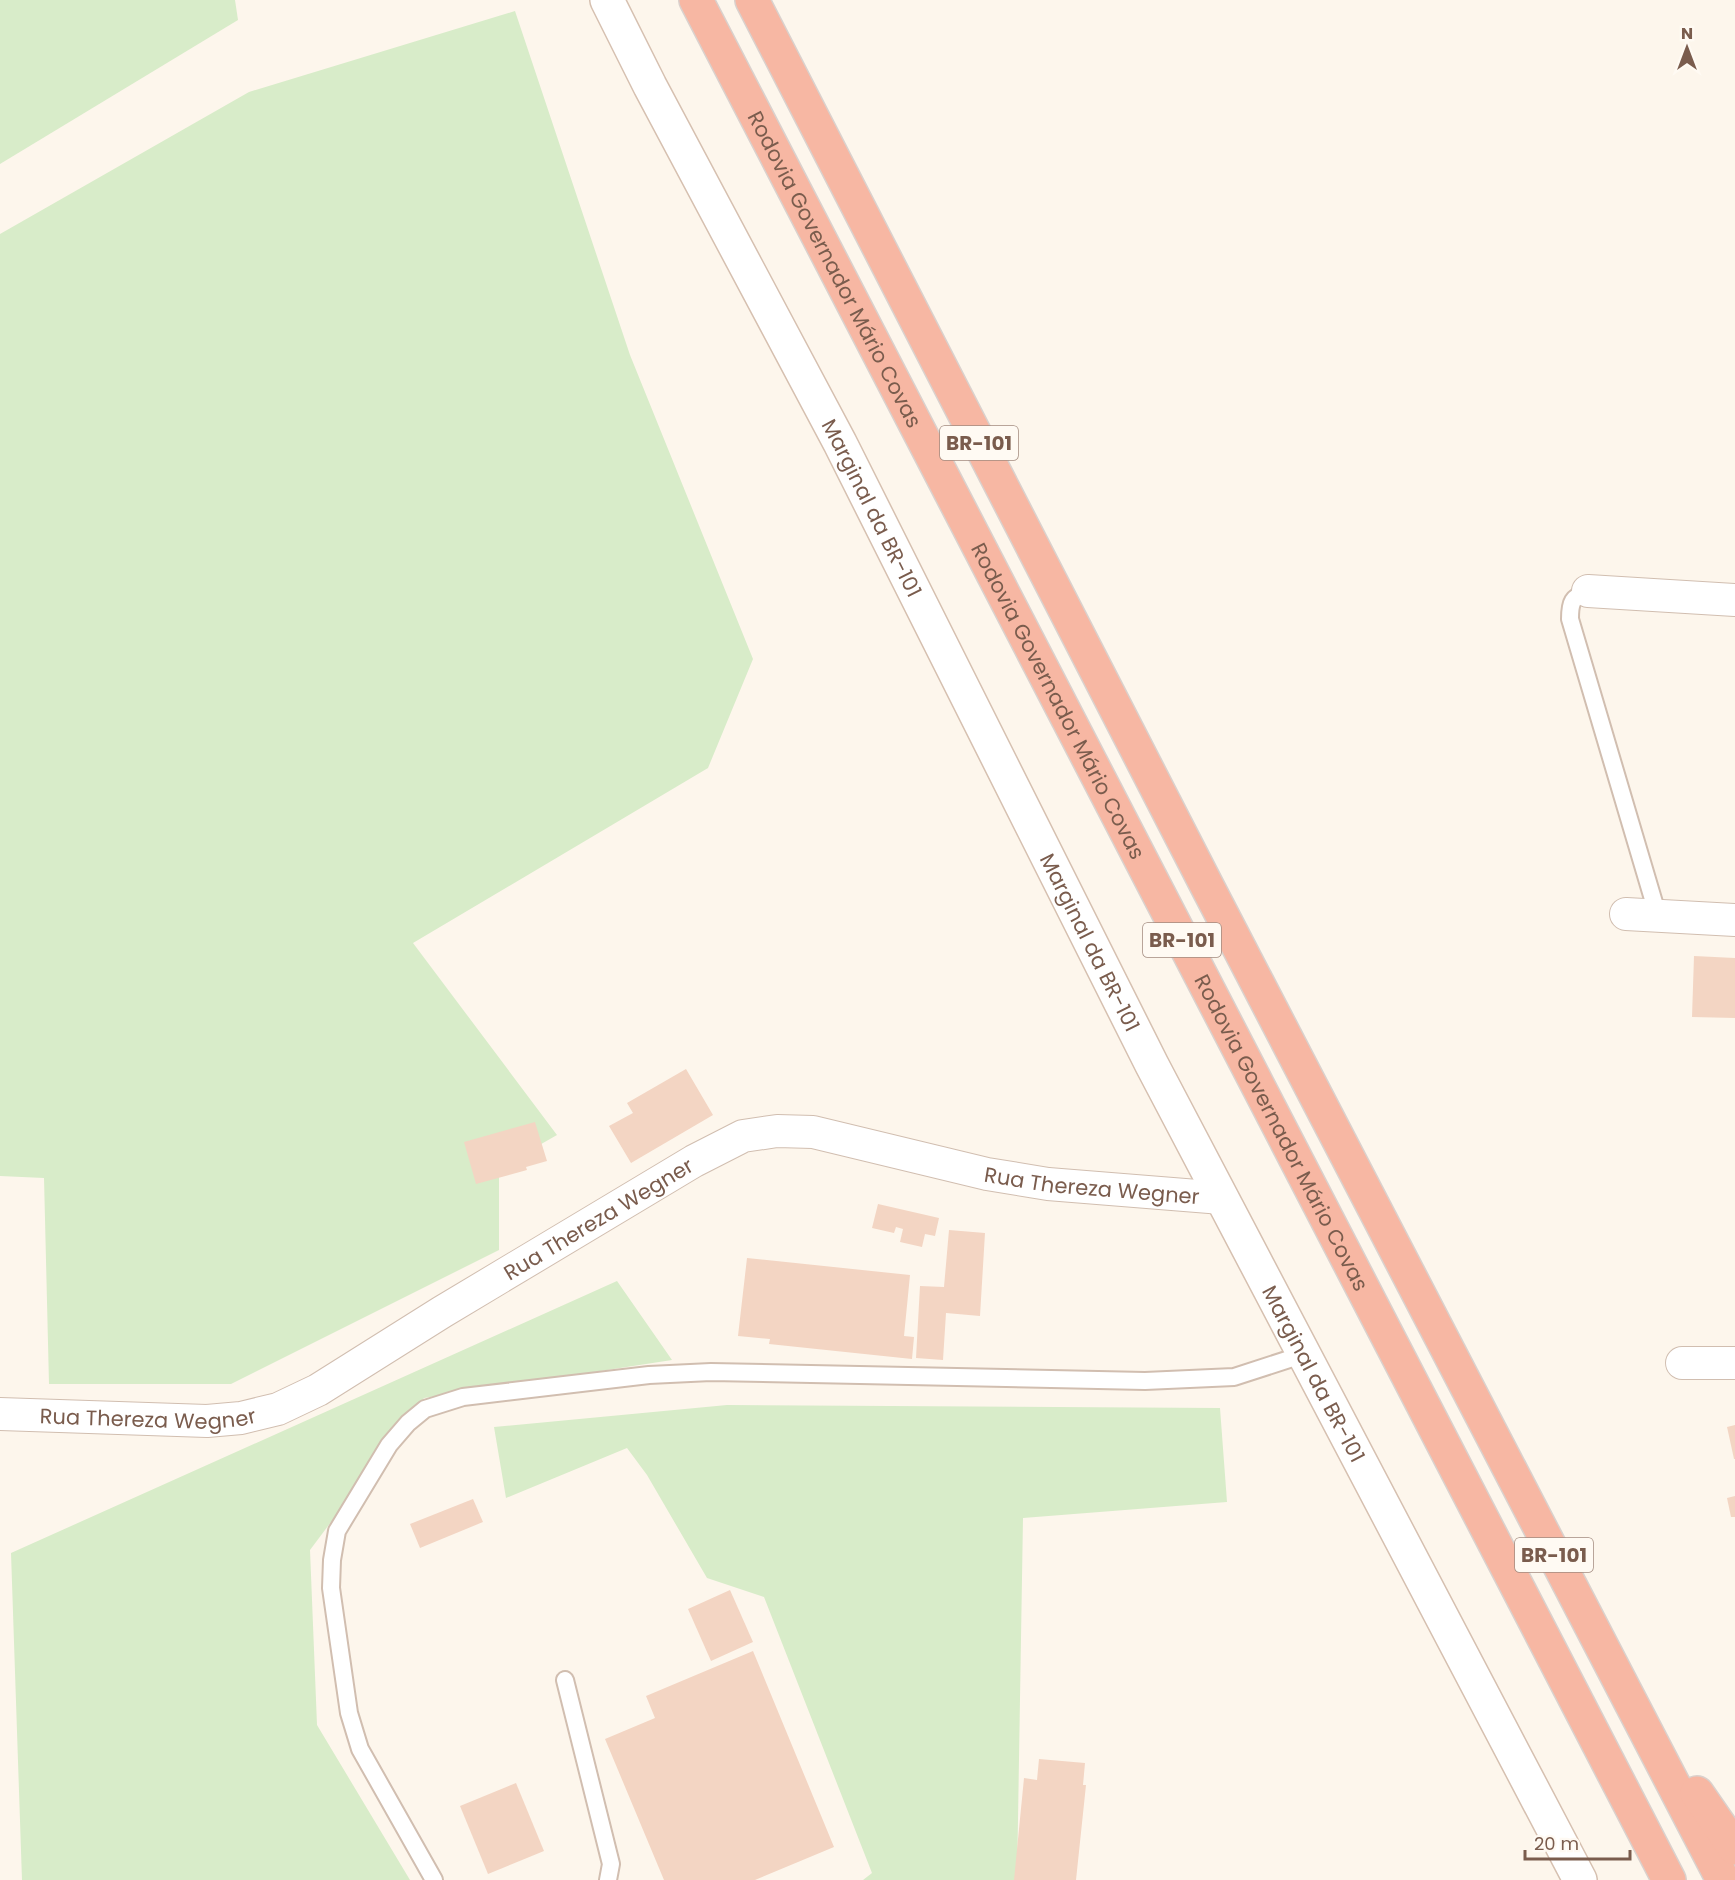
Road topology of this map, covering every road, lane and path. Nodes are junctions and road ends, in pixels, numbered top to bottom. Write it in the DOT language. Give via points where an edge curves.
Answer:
graph roads {
  1 [pos="607,0"];
  2 [pos="696,0"];
  3 [pos="752,0"];
  4 [pos="1588,591"];
  5 [pos="1735,600"];
  6 [pos="1626,914"];
  7 [pos="1658,916"];
  8 [pos="1735,920"];
  9 [pos="1222,1198"];
  10 [pos="1305,1354"];
  11 [pos="1682,1363"];
  12 [pos="1735,1363"];
  13 [pos="0,1414"];
  14 [pos="1610,1666"];
  15 [pos="565,1680"];
  16 [pos="1735,1848"];
  17 [pos="434,1880"];
  18 [pos="608,1880"];
  19 [pos="1580,1880"];
  20 [pos="1669,1880"];
  21 [pos="1723,1880"];
  1 -- 9 [label="main road, Marginal da BR-101" via="840,443 1088,941"];
  2 -- 20 [label="highway, Rodovia Governador Mário Covas / BR-101"];
  3 -- 14 [label="highway, BR-101"];
  4 -- 5 [label="street"];
  4 -- 7 [label="lane" via="1570,605 1570,619"];
  6 -- 7 [label="street"];
  7 -- 8 [label="street"];
  9 -- 10 [label="main road, Marginal da BR-101"];
  9 -- 13 [label="street, Rua Thereza Wegner" via="1048,1184 987,1174 813,1132 777,1131 743,1136 694,1161 442,1312 348,1373 278,1409 207,1421"];
  10 -- 17 [label="lane" via="1234,1377 1145,1381 711,1372 649,1375 463,1397 424,1409 389,1445 338,1531 331,1588 349,1713 360,1749"];
  10 -- 19 [label="main road, Marginal da BR-101"];
  11 -- 12 [label="street"];
  14 -- 16 [label="highway"];
  14 -- 21 [label="highway, BR-101"];
  15 -- 18 [label="lane" via="611,1864"];
}
